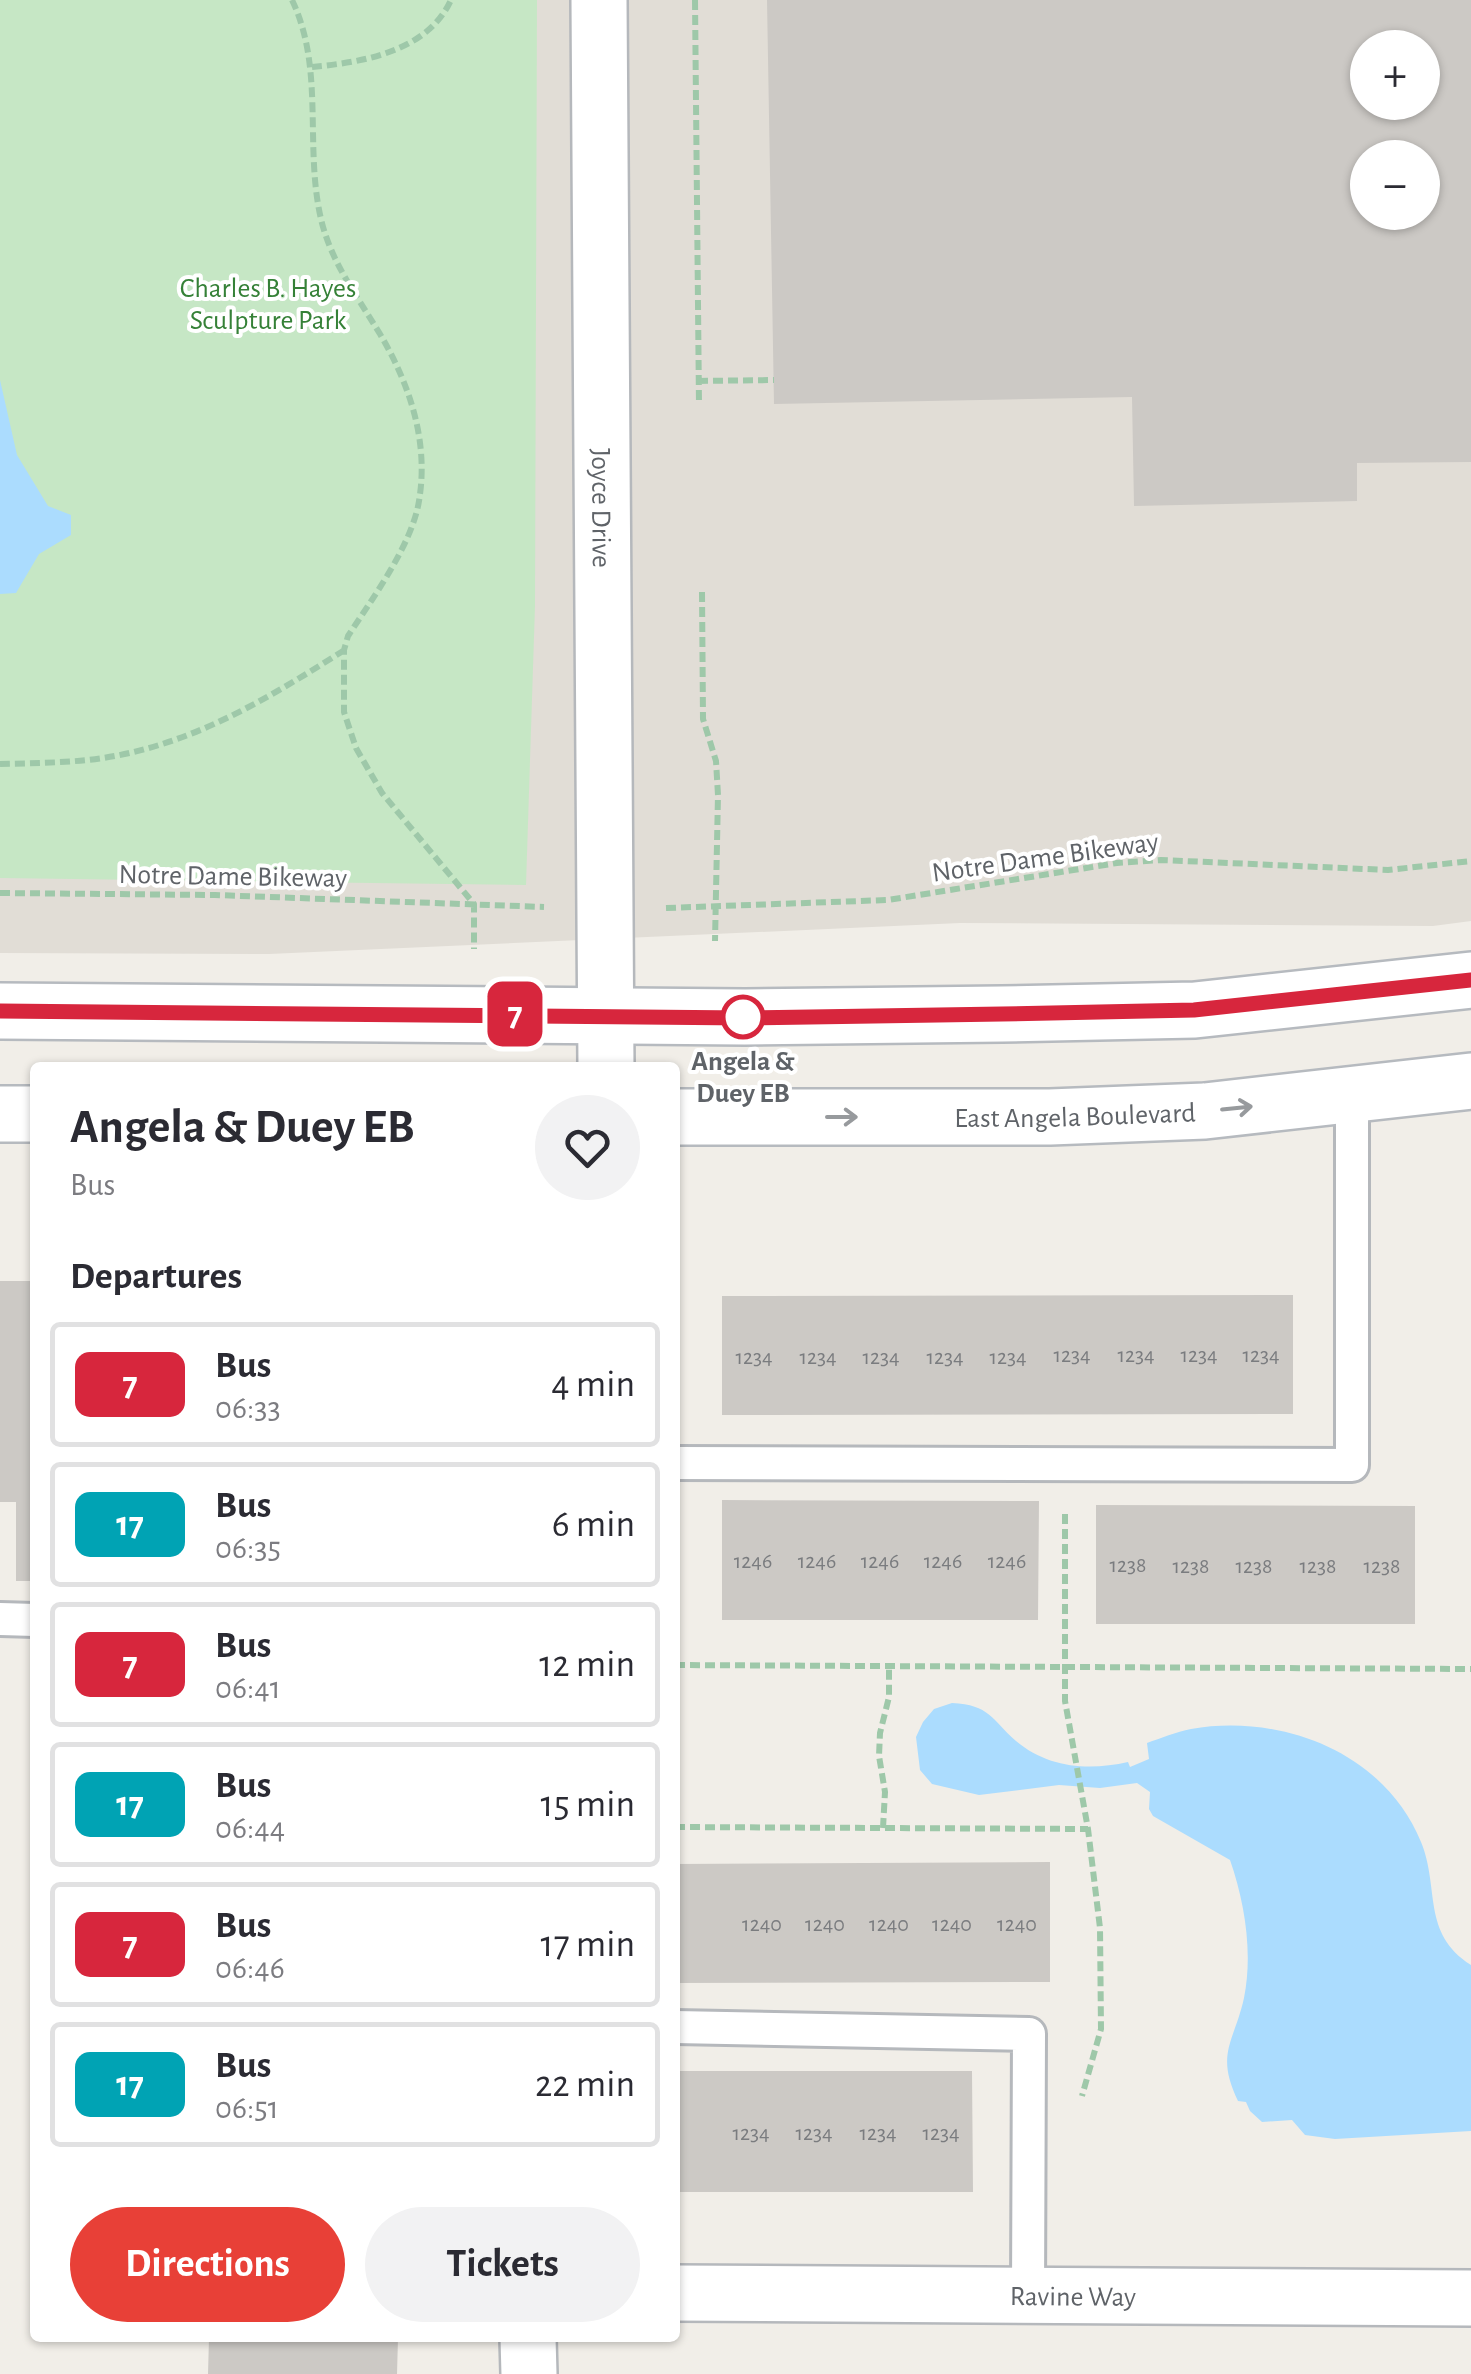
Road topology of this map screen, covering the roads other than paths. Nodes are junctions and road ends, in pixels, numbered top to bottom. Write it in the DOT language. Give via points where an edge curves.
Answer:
graph roads {
  1 [pos="599,0"];
  2 [pos="1471,980"];
  3 [pos="0,1011"];
  4 [pos="607,1014"];
  5 [pos="606,1062"];
  6 [pos="1471,1081"];
  7 [pos="1352,1096"];
  8 [pos="0,1114"];
  9 [pos="30,1114"];
  10 [pos="680,1116"];
  11 [pos="680,1462"];
  12 [pos="0,1619"];
  13 [pos="30,1620"];
  14 [pos="680,2027"];
  15 [pos="680,2293"];
  16 [pos="1028,2296"];
  17 [pos="1471,2298"];
  18 [pos="528,2342"];
  19 [pos="529,2374"];
  1 -- 4 [label="main road, Joyce Drive"];
  2 -- 4 [label="main road" via="1194,1010"];
  3 -- 4 [label="main road"];
  4 -- 5 [label="main road, Joyce Drive"];
  6 -- 7 [label="main road, East Angela Boulevard"];
  10 -- 7 [label="main road, East Angela Boulevard, one-way" via="1069,1116"];
  7 -- 11 [label="lane" via="1352,1465"];
  8 -- 9 [label="main road"];
  12 -- 13 [label="lane"];
  14 -- 16 [label="lane" via="1029,2034"];
  15 -- 16 [label="main road, Ravine Way"];
  16 -- 17 [label="main road, Ravine Way"];
  18 -- 19 [label="main road"];
}
